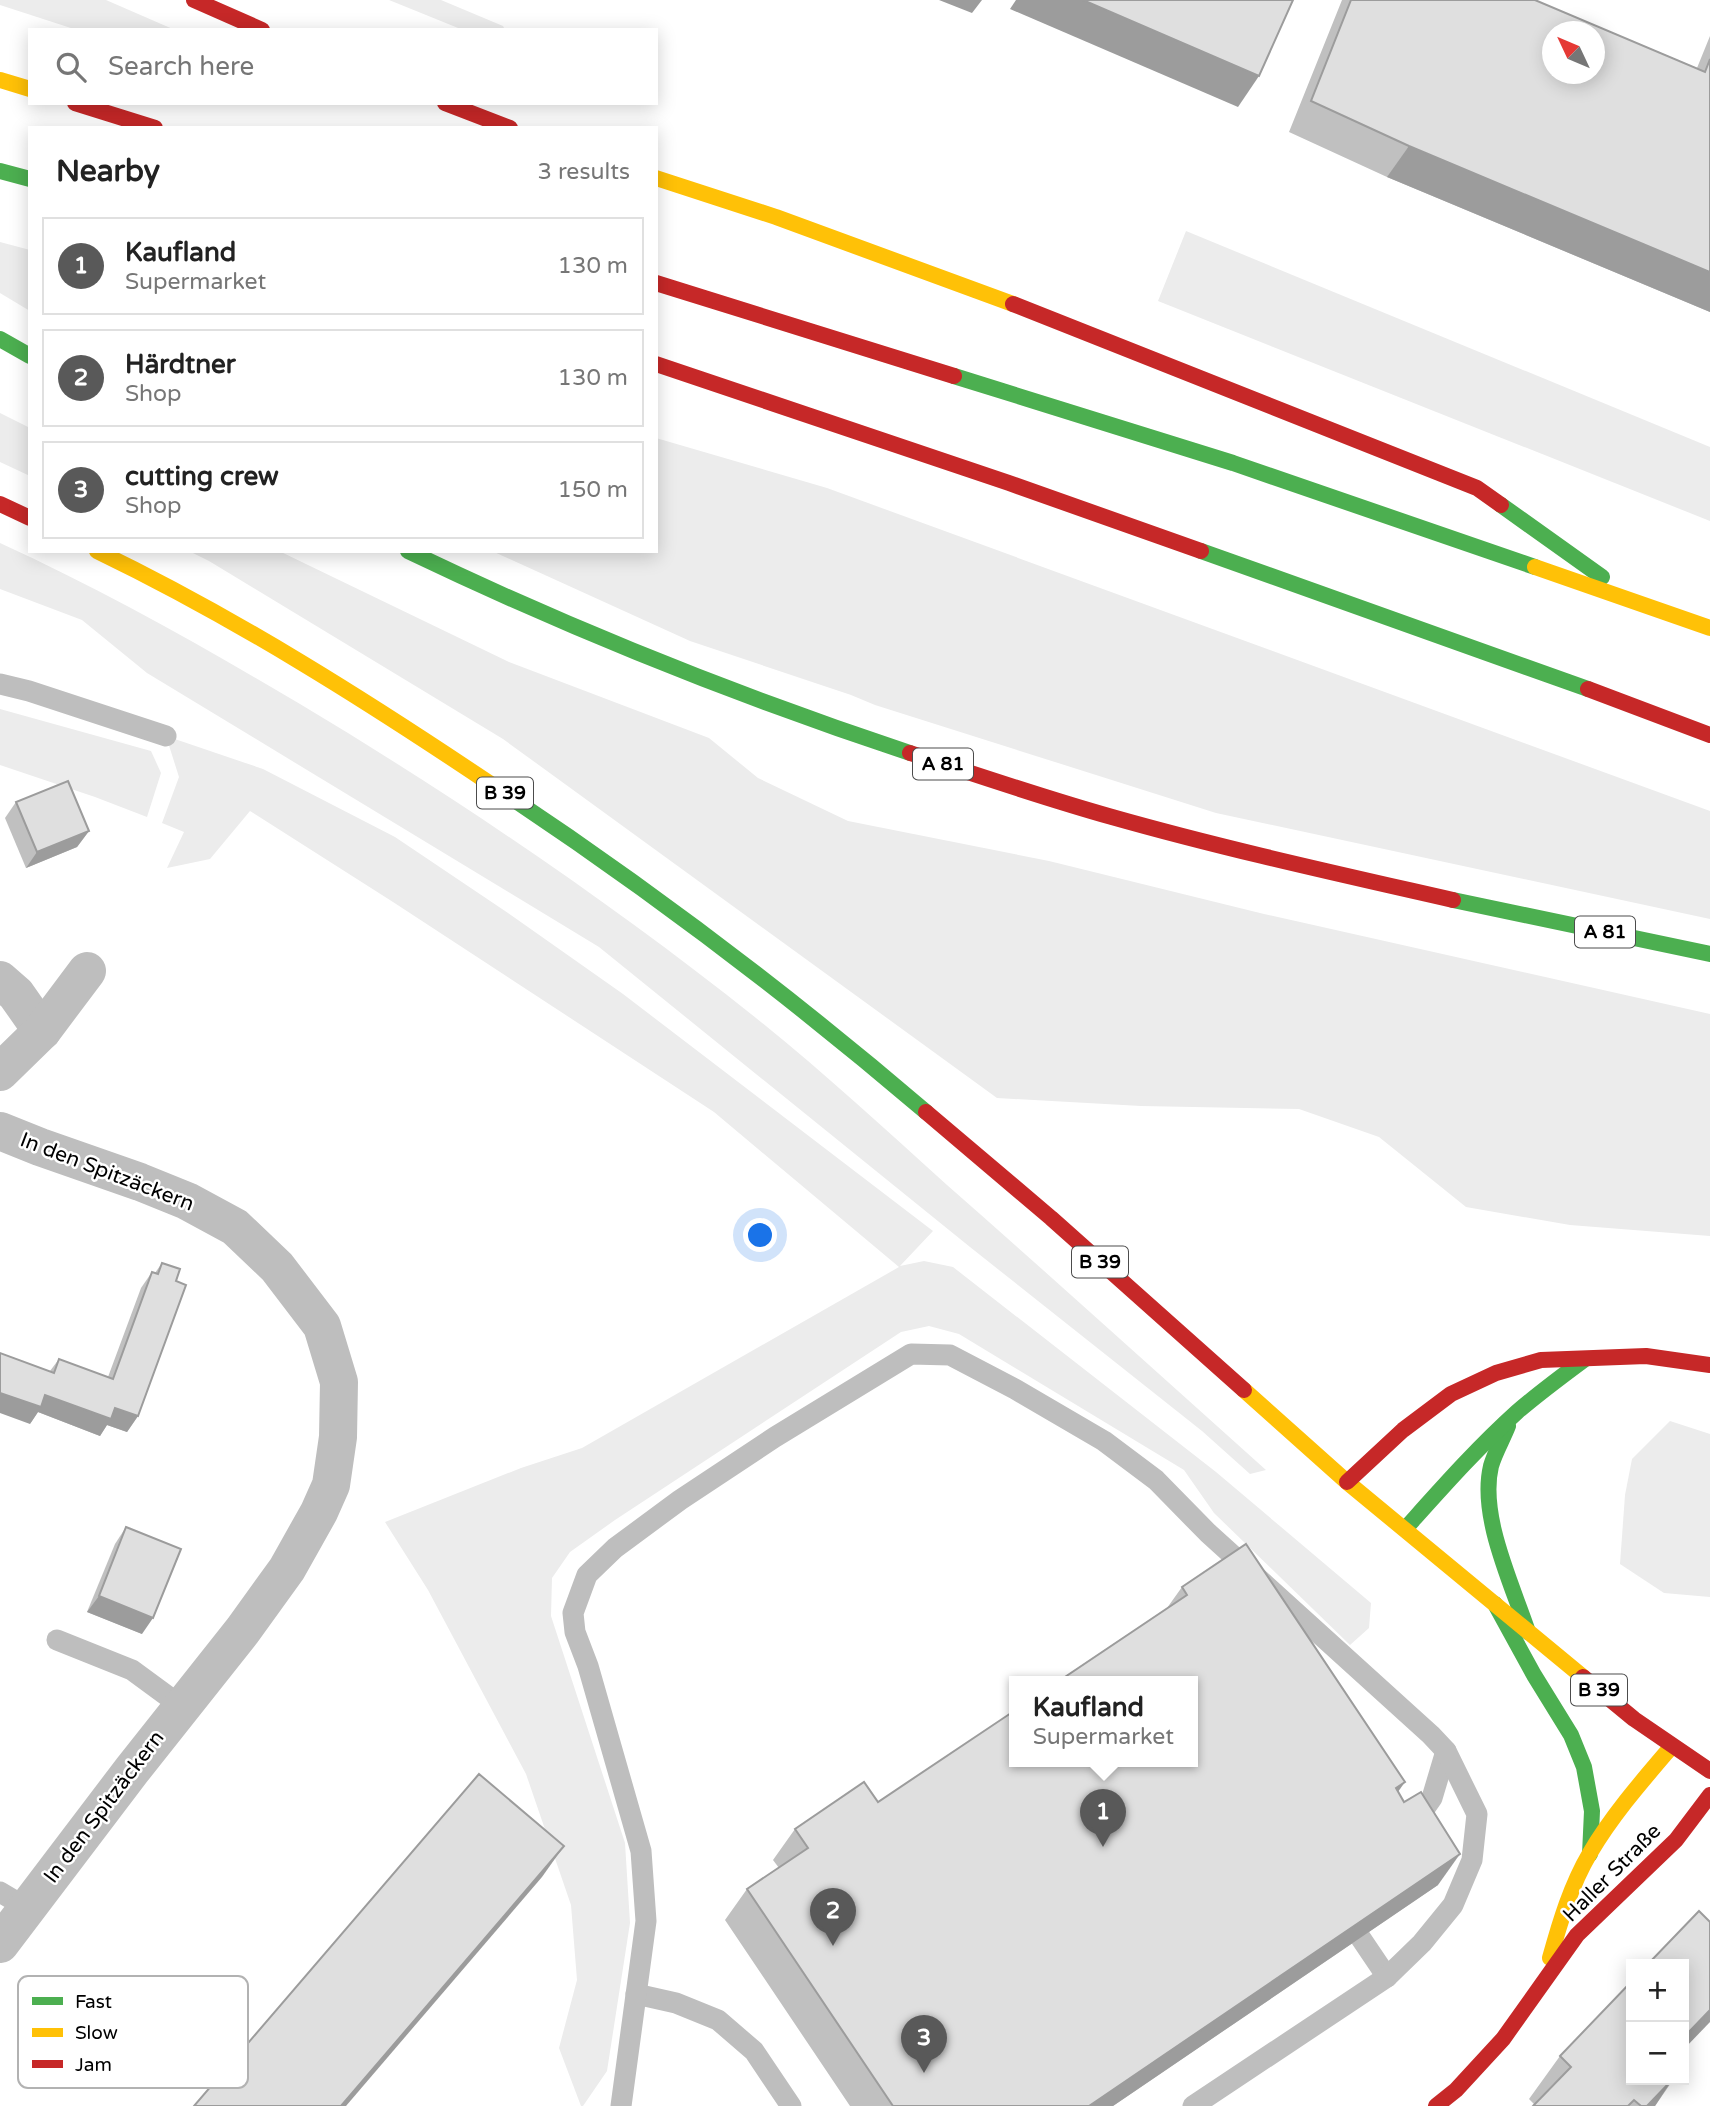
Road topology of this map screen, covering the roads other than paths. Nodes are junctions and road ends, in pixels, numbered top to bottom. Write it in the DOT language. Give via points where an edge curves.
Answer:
graph roads {
  1 [pos="194,0"];
  2 [pos="257,28"];
  3 [pos="0,80"];
  4 [pos="28,88"];
  5 [pos="81,105"];
  6 [pos="450,105"];
  7 [pos="149,126"];
  8 [pos="505,126"];
  9 [pos="0,171"];
  10 [pos="28,178"];
  11 [pos="658,179"];
  12 [pos="658,284"];
  13 [pos="0,339"];
  14 [pos="28,355"];
  15 [pos="658,365"];
  16 [pos="0,504"];
  17 [pos="28,517"];
  18 [pos="101,553"];
  19 [pos="412,553"];
  20 [pos="1638,603"];
  21 [pos="1710,628"];
  22 [pos="0,684"];
  23 [pos="1710,735"];
  24 [pos="166,736"];
  25 [pos="1710,954"];
  26 [pos="88,971"];
  27 [pos="0,980"];
  28 [pos="42,1031"];
  29 [pos="0,1072"];
  30 [pos="0,1131"];
  31 [pos="1585,1359"];
  32 [pos="1710,1366"];
  33 [pos="1511,1418"];
  34 [pos="1347,1482"];
  35 [pos="1405,1529"];
  36 [pos="1494,1602"];
  37 [pos="1528,1632"];
  38 [pos="57,1640"];
  39 [pos="181,1706"];
  40 [pos="1672,1746"];
  41 [pos="1446,1751"];
  42 [pos="1710,1771"];
  43 [pos="1710,1795"];
  44 [pos="1407,1835"];
  45 [pos="1590,1854"];
  46 [pos="14,1900"];
  47 [pos="1360,1937"];
  48 [pos="0,1944"];
  49 [pos="1387,1977"];
  50 [pos="1544,1981"];
  51 [pos="636,1994"];
  52 [pos="621,2106"];
  53 [pos="791,2106"];
  54 [pos="1193,2106"];
  55 [pos="1436,2106"];
  1 -- 2 [label="main road"];
  3 -- 4 [label="main road"];
  5 -- 7 [label="main road"];
  6 -- 8 [label="main road"];
  9 -- 10 [label="main road"];
  11 -- 20 [label="main road" via="1060,321 1477,488"];
  12 -- 20 [label="main road" via="1233,463"];
  13 -- 14 [label="main road"];
  15 -- 23 [label="main road" via="1009,483"];
  16 -- 17 [label="main road"];
  18 -- 34 [label="main road, B 39" via="287,654 418,735 709,937 885,1077 1051,1218"];
  19 -- 25 [label="main road, A 81" via="660,664 832,728 1003,784 1265,855 1500,911"];
  20 -- 21 [label="main road"];
  22 -- 24 [label="lane"];
  26 -- 28 [label="street"];
  27 -- 28 [label="street"];
  28 -- 29 [label="street"];
  30 -- 39 [label="street, In den Spitzäckern" via="164,1191 235,1227 277,1267 322,1326 329,1348 339,1382 331,1485 287,1569"];
  31 -- 32 [label="main road" via="1646,1356"];
  31 -- 33 [label="main road"];
  31 -- 34 [label="main road" via="1541,1360 1496,1373 1451,1394"];
  33 -- 35 [label="main road"];
  33 -- 37 [label="main road" via="1491,1468 1489,1505"];
  34 -- 35 [label="main road, B 39"];
  35 -- 36 [label="main road, B 39"];
  36 -- 37 [label="main road, B 39"];
  36 -- 45 [label="main road, Haller Straße" via="1571,1735 1584,1767 1592,1811"];
  37 -- 40 [label="main road, B 39"];
  38 -- 39 [label="lane" via="131,1670"];
  39 -- 46 [label="street, In den Spitzäckern"];
  40 -- 42 [label="main road, B 39"];
  40 -- 45 [label="main road, Haller Straße" via="1606,1827"];
  41 -- 44 [label="lane" via="1432,1798"];
  41 -- 49 [label="lane" via="1477,1814 1472,1860 1453,1905"];
  41 -- 51 [label="lane" via="1156,1480 1104,1441 950,1355 911,1354 680,1500 586,1575 573,1613 575,1632 641,1851 646,1921"];
  43 -- 50 [label="main road, Haller Straße" via="1676,1840 1577,1935"];
  45 -- 50 [label="main road, Haller Straße" via="1557,1933"];
  46 -- 48 [label="street, In den Spitzäckern"];
  47 -- 49 [label="lane"];
  49 -- 54 [label="lane"];
  50 -- 55 [label="main road, Haller Straße" via="1503,2039"];
  51 -- 52 [label="lane"];
  51 -- 53 [label="lane" via="676,2003 718,2020 754,2051"];
}
